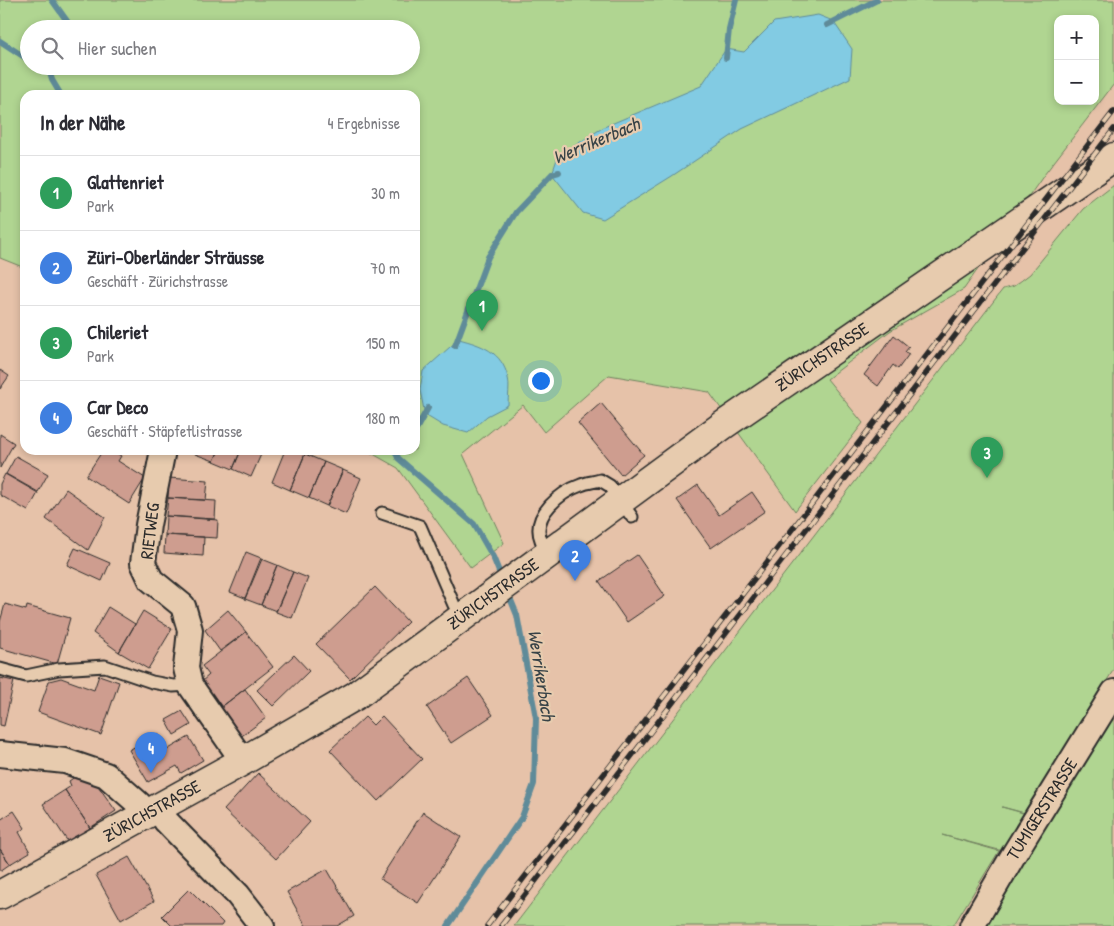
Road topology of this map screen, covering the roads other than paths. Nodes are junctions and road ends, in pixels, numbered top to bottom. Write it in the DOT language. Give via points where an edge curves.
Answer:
graph roads {
  1 [pos="1114,157"];
  2 [pos="161,455"];
  3 [pos="626,508"];
  4 [pos="382,512"];
  5 [pos="549,553"];
  6 [pos="462,617"];
  7 [pos="0,669"];
  8 [pos="190,685"];
  9 [pos="1114,692"];
  10 [pos="0,754"];
  11 [pos="243,761"];
  12 [pos="152,811"];
  13 [pos="0,895"];
  14 [pos="262,926"];
  15 [pos="972,926"];
  1 -- 3 [label="main road, ZÜRICHSTRASSE" via="722,426"];
  2 -- 8 [label="street, RIETWEG" via="143,563 151,580 183,606 190,630 186,668"];
  3 -- 5 [label="main road, ZÜRICHSTRASSE"];
  3 -- 5 [label="lane" via="610,486 600,480 580,485 562,495 544,511 539,530"];
  4 -- 6 [label="lane" via="420,526"];
  5 -- 6 [label="main road, ZÜRICHSTRASSE"];
  6 -- 11 [label="main road, ZÜRICHSTRASSE" via="355,696"];
  7 -- 8 [label="lane" via="26,676 59,669 105,666 152,682"];
  8 -- 11 [label="street, RIETWEG"];
  9 -- 15 [label="street, TUMIGERSTRASSE"];
  10 -- 12 [label="street" via="65,761 106,775"];
  11 -- 12 [label="main road, ZÜRICHSTRASSE"];
  12 -- 13 [label="main road, ZÜRICHSTRASSE"];
  12 -- 14 [label="street" via="166,821 238,895"];
}
